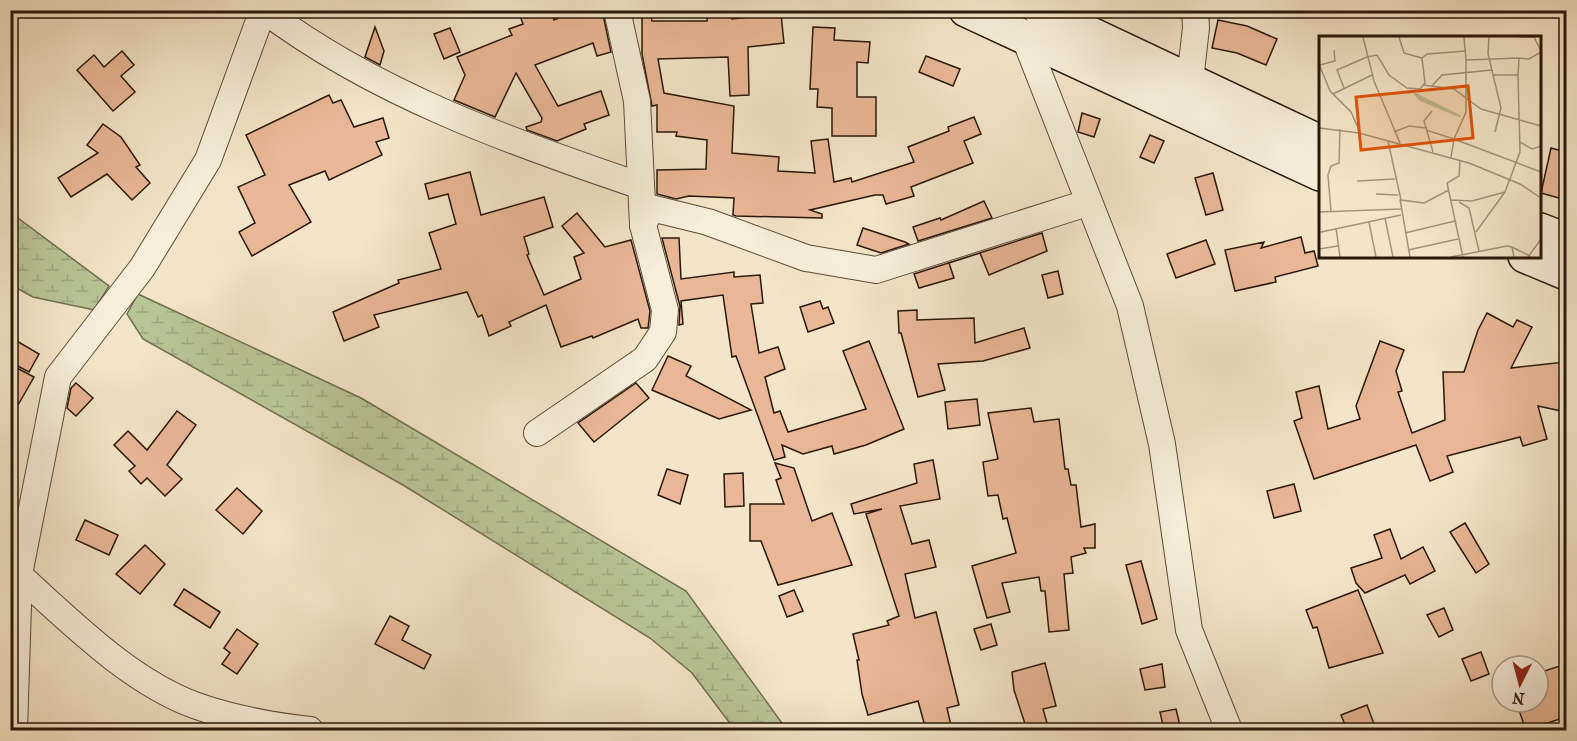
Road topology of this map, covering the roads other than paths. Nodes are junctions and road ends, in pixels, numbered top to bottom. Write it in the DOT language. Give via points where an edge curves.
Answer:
graph roads {
  1 [pos="617,10"];
  2 [pos="966,10"];
  3 [pos="1195,10"];
  4 [pos="264,11"];
  5 [pos="1032,23"];
  6 [pos="1190,80"];
  7 [pos="1319,142"];
  8 [pos="1319,173"];
  9 [pos="641,186"];
  10 [pos="1087,203"];
  11 [pos="643,225"];
  12 [pos="1541,231"];
  13 [pos="1566,240"];
  14 [pos="1530,258"];
  15 [pos="1566,273"];
  16 [pos="537,433"];
  17 [pos="15,571"];
  18 [pos="14,730"];
  19 [pos="310,730"];
  20 [pos="1229,730"];
  1 -- 9 [label="street" via="637,102"];
  2 -- 5 [label="street"];
  3 -- 6 [label="street"];
  4 -- 9 [label="street" via="362,73 515,143"];
  4 -- 17 [label="street" via="208,160 142,268 58,377"];
  5 -- 6 [label="street"];
  5 -- 8 [label="street"];
  5 -- 10 [label="street"];
  6 -- 7 [label="street"];
  9 -- 11 [label="street"];
  10 -- 11 [label="street" via="876,270 807,258 708,222 651,208"];
  10 -- 20 [label="street" via="1130,306 1162,444 1190,630"];
  11 -- 16 [label="street" via="665,310 663,332 645,358"];
  12 -- 13 [label="street"];
  14 -- 15 [label="street"];
  17 -- 18 [label="street"];
  17 -- 19 [label="street" via="101,648 156,686 198,706"];
}
